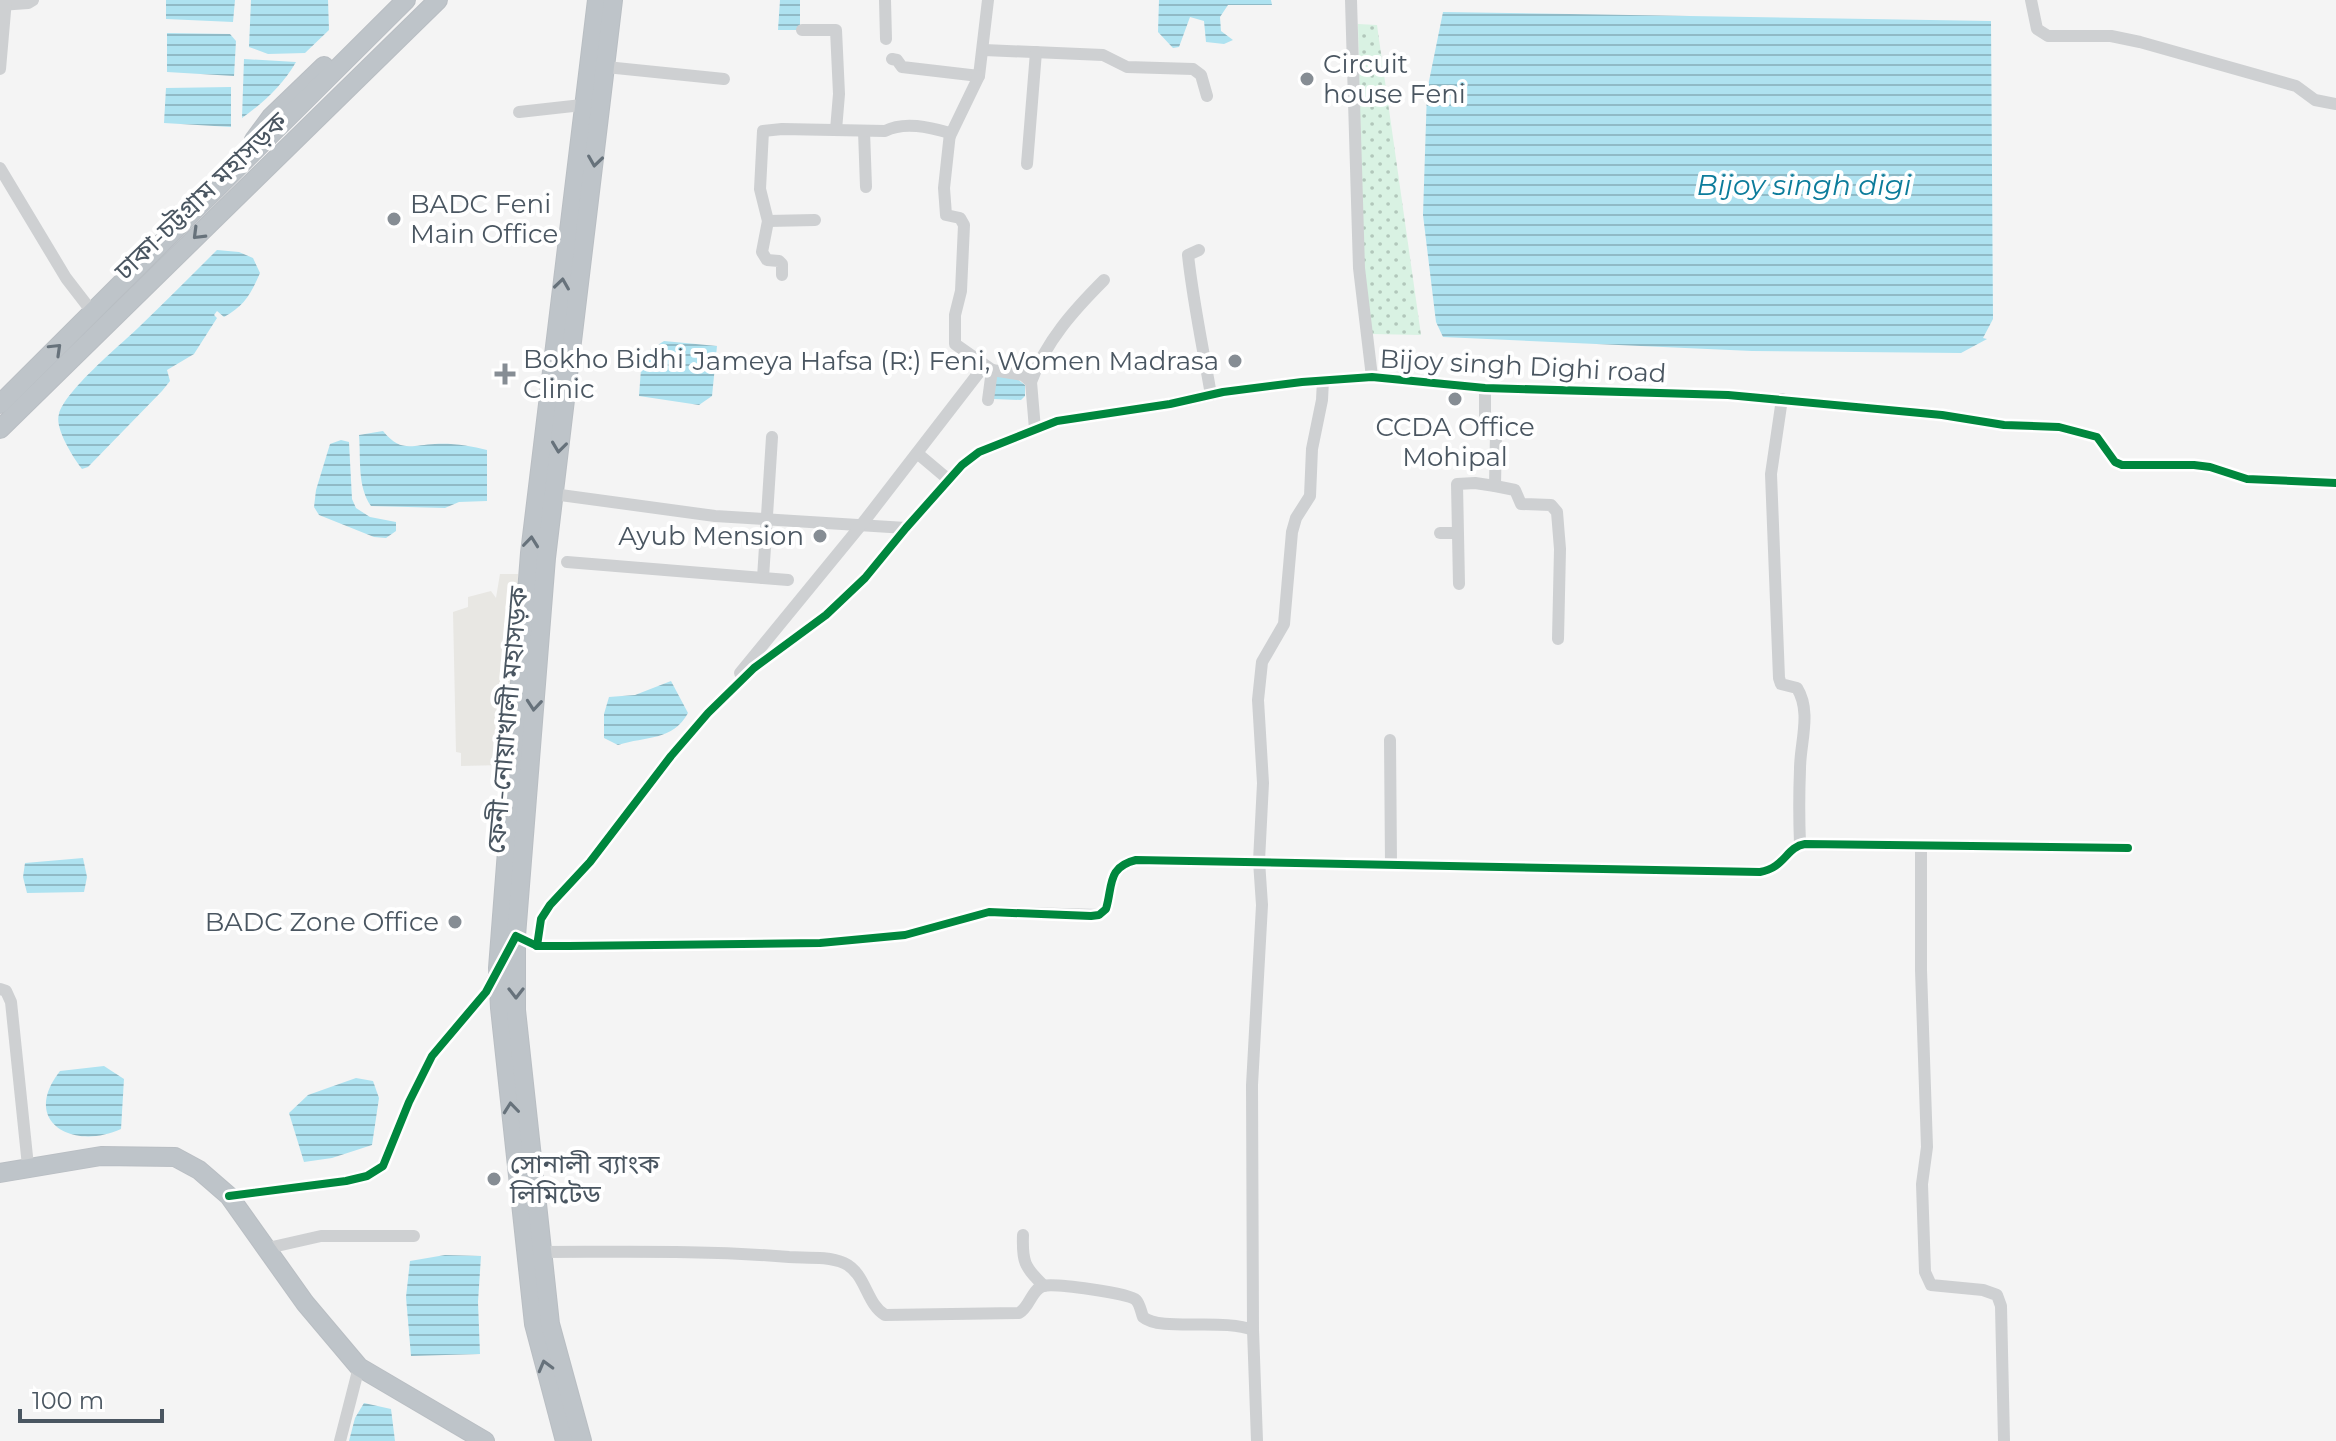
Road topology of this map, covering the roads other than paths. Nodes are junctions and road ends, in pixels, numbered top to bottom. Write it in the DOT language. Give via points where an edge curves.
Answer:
graph roads {
  1 [pos="33,0"];
  2 [pos="394,0"];
  3 [pos="406,0"];
  4 [pos="438,0"];
  5 [pos="455,0"];
  6 [pos="597,0"];
  7 [pos="613,0"];
  8 [pos="885,0"];
  9 [pos="988,0"];
  10 [pos="1351,0"];
  11 [pos="2031,0"];
  12 [pos="4,3"];
  13 [pos="802,30"];
  14 [pos="886,39"];
  15 [pos="984,50"];
  16 [pos="1036,52"];
  17 [pos="892,59"];
  18 [pos="606,67"];
  19 [pos="0,69"];
  20 [pos="979,76"];
  21 [pos="724,79"];
  22 [pos="1207,96"];
  23 [pos="594,104"];
  24 [pos="2336,104"];
  25 [pos="519,112"];
  26 [pos="836,130"];
  27 [pos="864,131"];
  28 [pos="950,136"];
  29 [pos="1027,164"];
  30 [pos="0,168"];
  31 [pos="248,171"];
  32 [pos="866,187"];
  33 [pos="815,220"];
  34 [pos="768,221"];
  35 [pos="1199,250"];
  36 [pos="782,275"];
  37 [pos="1104,280"];
  38 [pos="93,313"];
  39 [pos="988,368"];
  40 [pos="1372,377"];
  41 [pos="1323,380"];
  42 [pos="1031,382"];
  43 [pos="1485,388"];
  44 [pos="1211,395"];
  45 [pos="1782,399"];
  46 [pos="988,400"];
  47 [pos="0,404"];
  48 [pos="0,429"];
  49 [pos="1035,429"];
  50 [pos="772,437"];
  51 [pos="917,453"];
  52 [pos="949,480"];
  53 [pos="2336,483"];
  54 [pos="1495,486"];
  55 [pos="553,494"];
  56 [pos="767,518"];
  57 [pos="862,524"];
  58 [pos="906,528"];
  59 [pos="1440,533"];
  60 [pos="1457,533"];
  61 [pos="567,562"];
  62 [pos="763,578"];
  63 [pos="788,580"];
  64 [pos="1459,584"];
  65 [pos="1558,639"];
  66 [pos="726,687"];
  67 [pos="1390,740"];
  68 [pos="1800,844"];
  69 [pos="1921,847"];
  70 [pos="2128,848"];
  71 [pos="1259,861"];
  72 [pos="1391,863"];
  73 [pos="516,936"];
  74 [pos="537,946"];
  75 [pos="498,968"];
  76 [pos="0,989"];
  77 [pos="28,1166"];
  78 [pos="0,1173"];
  79 [pos="229,1196"];
  80 [pos="1023,1235"];
  81 [pos="414,1236"];
  82 [pos="268,1248"];
  83 [pos="542,1252"];
  84 [pos="1044,1286"];
  85 [pos="1253,1330"];
  86 [pos="359,1367"];
  87 [pos="340,1441"];
  88 [pos="485,1441"];
  89 [pos="565,1441"];
  90 [pos="582,1441"];
  91 [pos="1257,1441"];
  92 [pos="2004,1441"];
  1 -- 12 [label="street"];
  2 -- 31 [label="highway" via="271,117 251,144"];
  3 -- 31 [label="highway, ঢাকা-চট্টগ্রাম মহাসড়ক"];
  4 -- 31 [label="highway, ঢাকা-চট্টগ্রাম মহাসড়ক"];
  5 -- 31 [label="highway" via="291,157 267,174"];
  6 -- 23 [label="highway, ফেনী-নোয়াখালী মহাসড়ক"];
  7 -- 18 [label="highway, ফেনী-নোয়াখালী মহাসড়ক"];
  8 -- 14 [label="street"];
  9 -- 15 [label="street"];
  10 -- 40 [label="street" via="1359,268"];
  11 -- 24 [label="street" via="2037,29 2048,36 2111,36 2140,42 2296,86 2315,100"];
  12 -- 19 [label="street"];
  13 -- 26 [label="street" via="836,30"];
  15 -- 16 [label="street"];
  15 -- 20 [label="street"];
  16 -- 22 [label="street" via="1103,55 1127,67 1193,69 1201,75"];
  16 -- 29 [label="street"];
  17 -- 20 [label="street" via="902,67"];
  18 -- 21 [label="street"];
  18 -- 23 [label="highway, ফেনী-নোয়াখালী মহাসড়ক"];
  20 -- 28 [label="street"];
  23 -- 25 [label="street"];
  23 -- 55 [label="highway, ফেনী-নোয়াখালী মহাসড়ক, one-way"];
  75 -- 23 [label="highway, ফেনী-নোয়াখালী মহাসড়ক, one-way" via="530,553"];
  26 -- 27 [label="street"];
  26 -- 34 [label="street" via="763,131 760,189"];
  27 -- 28 [label="street" via="898,125 937,128"];
  27 -- 32 [label="street"];
  28 -- 39 [label="street" via="946,215 960,218 964,225 955,344"];
  30 -- 38 [label="street"];
  31 -- 38 [label="highway, ঢাকা-চট্টগ্রাম মহাসড়ক"];
  31 -- 48 [label="highway, ঢাকা-চট্টগ্রাম মহাসড়ক, one-way"];
  33 -- 34 [label="street"];
  34 -- 36 [label="street" via="762,252 767,260 782,264"];
  35 -- 44 [label="street" via="1188,255"];
  37 -- 42 [label="street" via="1051,339"];
  47 -- 38 [label="highway, ঢাকা-চট্টগ্রাম মহাসড়ক, one-way"];
  39 -- 42 [label="street" via="1023,375"];
  39 -- 46 [label="street"];
  39 -- 51 [label="street"];
  40 -- 41 [label="street, Bijoy singh Dighi road"];
  40 -- 43 [label="street, Bijoy singh Dighi road"];
  41 -- 44 [label="street, Bijoy singh Dighi road"];
  41 -- 71 [label="street" via="1310,496 1292,532 1284,624 1262,662"];
  42 -- 49 [label="street"];
  43 -- 45 [label="street, Bijoy singh Dighi road"];
  43 -- 54 [label="street" via="1485,420 1496,432"];
  44 -- 49 [label="street, Bijoy singh Dighi road"];
  45 -- 53 [label="street, Bijoy singh Dighi road" via="2059,427 2097,437 2122,465 2194,465 2247,479"];
  45 -- 68 [label="street" via="1771,474 1779,678 1801,695 1805,730"];
  49 -- 52 [label="street, Bijoy singh Dighi road" via="979,452"];
  50 -- 56 [label="street"];
  51 -- 52 [label="street"];
  51 -- 57 [label="street"];
  52 -- 58 [label="street, Bijoy singh Dighi road"];
  54 -- 60 [label="street" via="1457,484"];
  54 -- 65 [label="street" via="1515,490 1521,504 1551,505 1557,512"];
  55 -- 56 [label="street"];
  55 -- 73 [label="highway, ফেনী-নোয়াখালী মহাসড়ক, one-way"];
  56 -- 57 [label="street"];
  56 -- 62 [label="street"];
  57 -- 58 [label="street"];
  57 -- 66 [label="street"];
  58 -- 74 [label="street, Bijoy singh Dighi road" via="826,615 754,668 708,713 550,905 541,919"];
  59 -- 60 [label="street"];
  60 -- 64 [label="street"];
  61 -- 62 [label="street"];
  62 -- 63 [label="street"];
  67 -- 72 [label="street"];
  68 -- 69 [label="street"];
  68 -- 72 [label="street" via="1779,865 1760,872"];
  69 -- 70 [label="street"];
  69 -- 92 [label="street" via="1925,1272 1931,1285 1997,1295"];
  71 -- 72 [label="street"];
  71 -- 74 [label="street" via="1123,863 1099,915 989,912 905,935 820,943"];
  71 -- 85 [label="street" via="1262,905 1252,1085"];
  73 -- 74 [label="street"];
  73 -- 75 [label="street"];
  73 -- 83 [label="highway, ফেনী-নোয়াখালী মহাসড়ক, one-way" via="516,1010"];
  75 -- 79 [label="street" via="486,992 432,1056 383,1166 346,1181"];
  89 -- 75 [label="highway, ফেনী-নোয়াখালী মহাসড়ক, one-way" via="534,1324"];
  76 -- 77 [label="street" via="11,1002"];
  77 -- 78 [label="highway"];
  77 -- 79 [label="highway" via="101,1156 175,1157"];
  79 -- 82 [label="highway"];
  80 -- 84 [label="street" via="1026,1268"];
  81 -- 82 [label="street" via="321,1236"];
  82 -- 86 [label="highway" via="305,1303"];
  83 -- 84 [label="street" via="739,1253 836,1261 861,1279 879,1312 894,1315 1022,1312"];
  83 -- 90 [label="highway, ফেনী-নোয়াখালী মহাসড়ক" via="550,1324"];
  84 -- 85 [label="street" via="1130,1296 1143,1317 1157,1325 1200,1323"];
  85 -- 91 [label="street"];
  86 -- 87 [label="street"];
  86 -- 88 [label="highway"];
}
